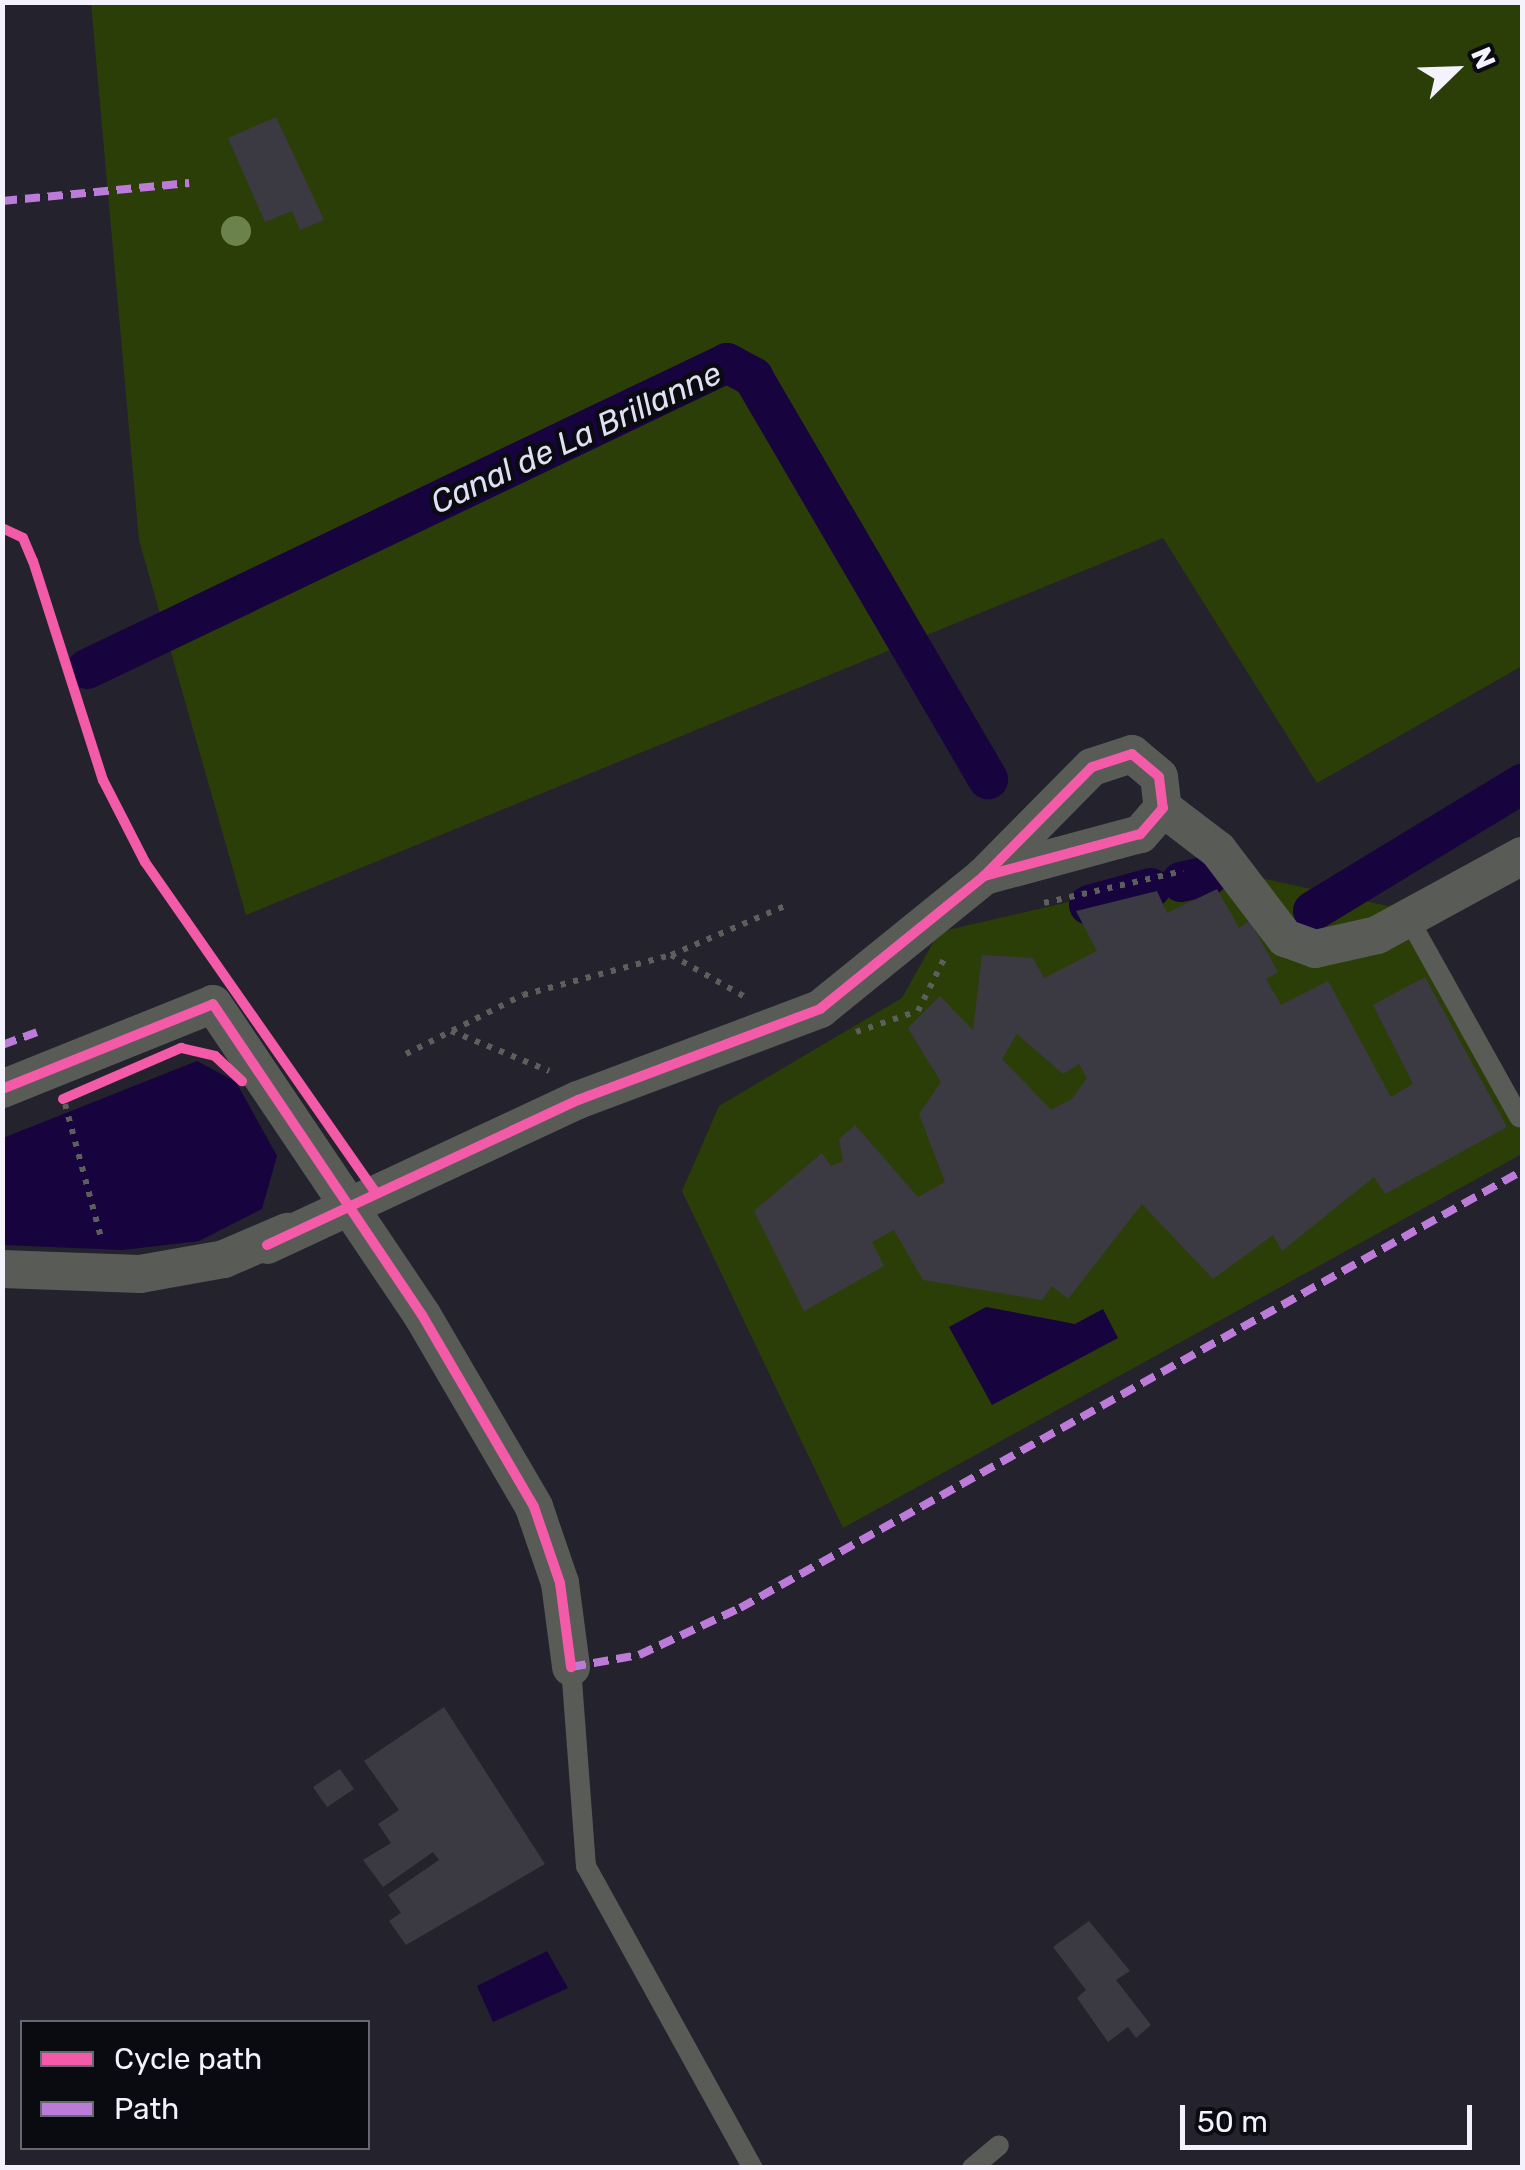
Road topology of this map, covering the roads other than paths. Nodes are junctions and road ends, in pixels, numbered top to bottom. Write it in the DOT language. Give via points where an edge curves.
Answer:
graph roads {
  1 [pos="1163,808"];
  2 [pos="1522,856"];
  3 [pos="984,876"];
  4 [pos="1408,919"];
  5 [pos="2,1089"];
  6 [pos="1519,1117"];
  7 [pos="300,1132"];
  8 [pos="351,1204"];
  9 [pos="267,1245"];
  10 [pos="2,1269"];
  11 [pos="571,1666"];
  12 [pos="999,2145"];
  13 [pos="754,2168"];
  14 [pos="972,2168"];
  1 -- 3 [label="street" via="1130,838"];
  1 -- 3 [label="street" via="1147,761 1108,757"];
  1 -- 4 [label="street" via="1218,850 1292,943 1344,946"];
  2 -- 4 [label="street"];
  3 -- 8 [label="street" via="820,1009 578,1100"];
  4 -- 6 [label="lane"];
  5 -- 7 [label="street" via="213,1004"];
  7 -- 8 [label="street"];
  7 -- 9 [label="street" via="312,1202"];
  8 -- 9 [label="street"];
  8 -- 11 [label="street" via="534,1507 560,1583"];
  9 -- 10 [label="street" via="196,1266 99,1273"];
  11 -- 13 [label="lane" via="586,1866"];
  12 -- 14 [label="lane"];
}
